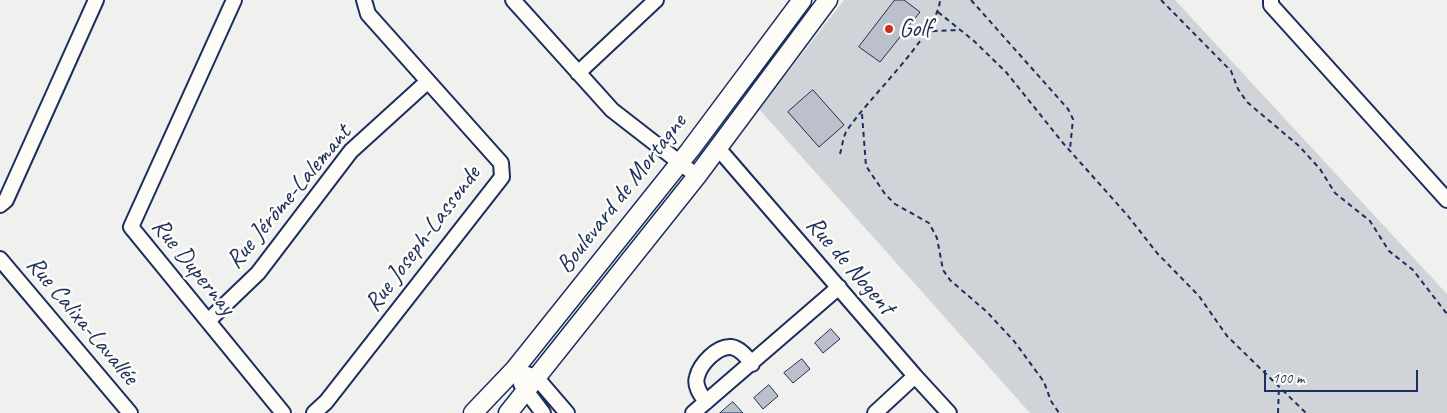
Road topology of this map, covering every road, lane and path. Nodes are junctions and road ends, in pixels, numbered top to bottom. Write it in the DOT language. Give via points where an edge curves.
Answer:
graph roads {
  1 [pos="96,0"];
  2 [pos="234,0"];
  3 [pos="364,0"];
  4 [pos="513,0"];
  5 [pos="656,0"];
  6 [pos="802,0"];
  7 [pos="828,0"];
  8 [pos="940,0"];
  9 [pos="970,0"];
  10 [pos="1161,0"];
  11 [pos="1271,0"];
  12 [pos="938,12"];
  13 [pos="959,30"];
  14 [pos="924,34"];
  15 [pos="578,73"];
  16 [pos="427,82"];
  17 [pos="862,114"];
  18 [pos="718,147"];
  19 [pos="1070,150"];
  20 [pos="840,154"];
  21 [pos="680,162"];
  22 [pos="697,176"];
  23 [pos="1447,200"];
  24 [pos="0,205"];
  25 [pos="0,258"];
  26 [pos="839,287"];
  27 [pos="1447,314"];
  28 [pos="208,321"];
  29 [pos="752,364"];
  30 [pos="514,370"];
  31 [pos="915,376"];
  32 [pos="536,377"];
  33 [pos="1279,386"];
  34 [pos="525,392"];
  35 [pos="706,402"];
  36 [pos="130,413"];
  37 [pos="283,413"];
  38 [pos="314,413"];
  39 [pos="473,413"];
  40 [pos="508,413"];
  41 [pos="543,413"];
  42 [pos="567,413"];
  43 [pos="693,413"];
  44 [pos="875,413"];
  45 [pos="950,413"];
  46 [pos="1059,413"];
  47 [pos="1278,413"];
  48 [pos="1306,413"];
  1 -- 24 [label="street" via="6,200"];
  2 -- 28 [label="street, Rue Dupernay" via="131,227"];
  3 -- 16 [label="street, Rue Joseph-Lassonde" via="368,14"];
  4 -- 15 [label="street"];
  5 -- 15 [label="street"];
  6 -- 21 [label="main road, Boulevard de Mortagne"];
  7 -- 18 [label="main road, Boulevard de Mortagne"];
  8 -- 12 [label="path"];
  9 -- 19 [label="path" via="1068,110 1073,118"];
  10 -- 27 [label="path" via="1231,71 1247,102 1299,146 1320,169 1335,193 1370,221 1389,251 1413,270"];
  11 -- 23 [label="street" via="1271,5"];
  12 -- 13 [label="path"];
  12 -- 14 [label="path"];
  13 -- 14 [label="path"];
  13 -- 19 [label="path" via="1006,72"];
  14 -- 17 [label="path"];
  15 -- 21 [label="street" via="612,110"];
  16 -- 28 [label="street, Rue Jérôme-Lalemant" via="351,151 258,273"];
  16 -- 38 [label="street, Rue Joseph-Lassonde" via="501,163 502,177 326,402"];
  17 -- 20 [label="path" via="846,132"];
  17 -- 46 [label="path" via="866,166 895,204 929,224 937,238 943,270 1014,341 1044,382"];
  18 -- 22 [label="main road, Boulevard de Mortagne"];
  18 -- 26 [label="street, Rue de Nogent"];
  19 -- 33 [label="path" via="1157,253 1199,296 1227,336"];
  21 -- 22 [label="street"];
  21 -- 30 [label="main road, Boulevard de Mortagne"];
  22 -- 32 [label="main road, Boulevard de Mortagne"];
  25 -- 36 [label="street, Rue Calixa-Lavallée"];
  26 -- 29 [label="street"];
  26 -- 31 [label="street, Rue de Nogent"];
  28 -- 37 [label="street, Rue Dupernay"];
  29 -- 35 [label="street"];
  29 -- 35 [label="street" via="742,352 730,347 717,351 703,364 696,377 698,391"];
  30 -- 32 [label="street"];
  30 -- 34 [label="street"];
  30 -- 39 [label="main road, Boulevard de Mortagne"];
  31 -- 44 [label="street"];
  31 -- 45 [label="street, Rue de Nogent"];
  32 -- 34 [label="main road, Boulevard de Mortagne"];
  32 -- 42 [label="street"];
  33 -- 47 [label="path"];
  33 -- 48 [label="path"];
  34 -- 40 [label="main road, Boulevard de Mortagne"];
  34 -- 41 [label="street"];
  35 -- 43 [label="street"];
}
